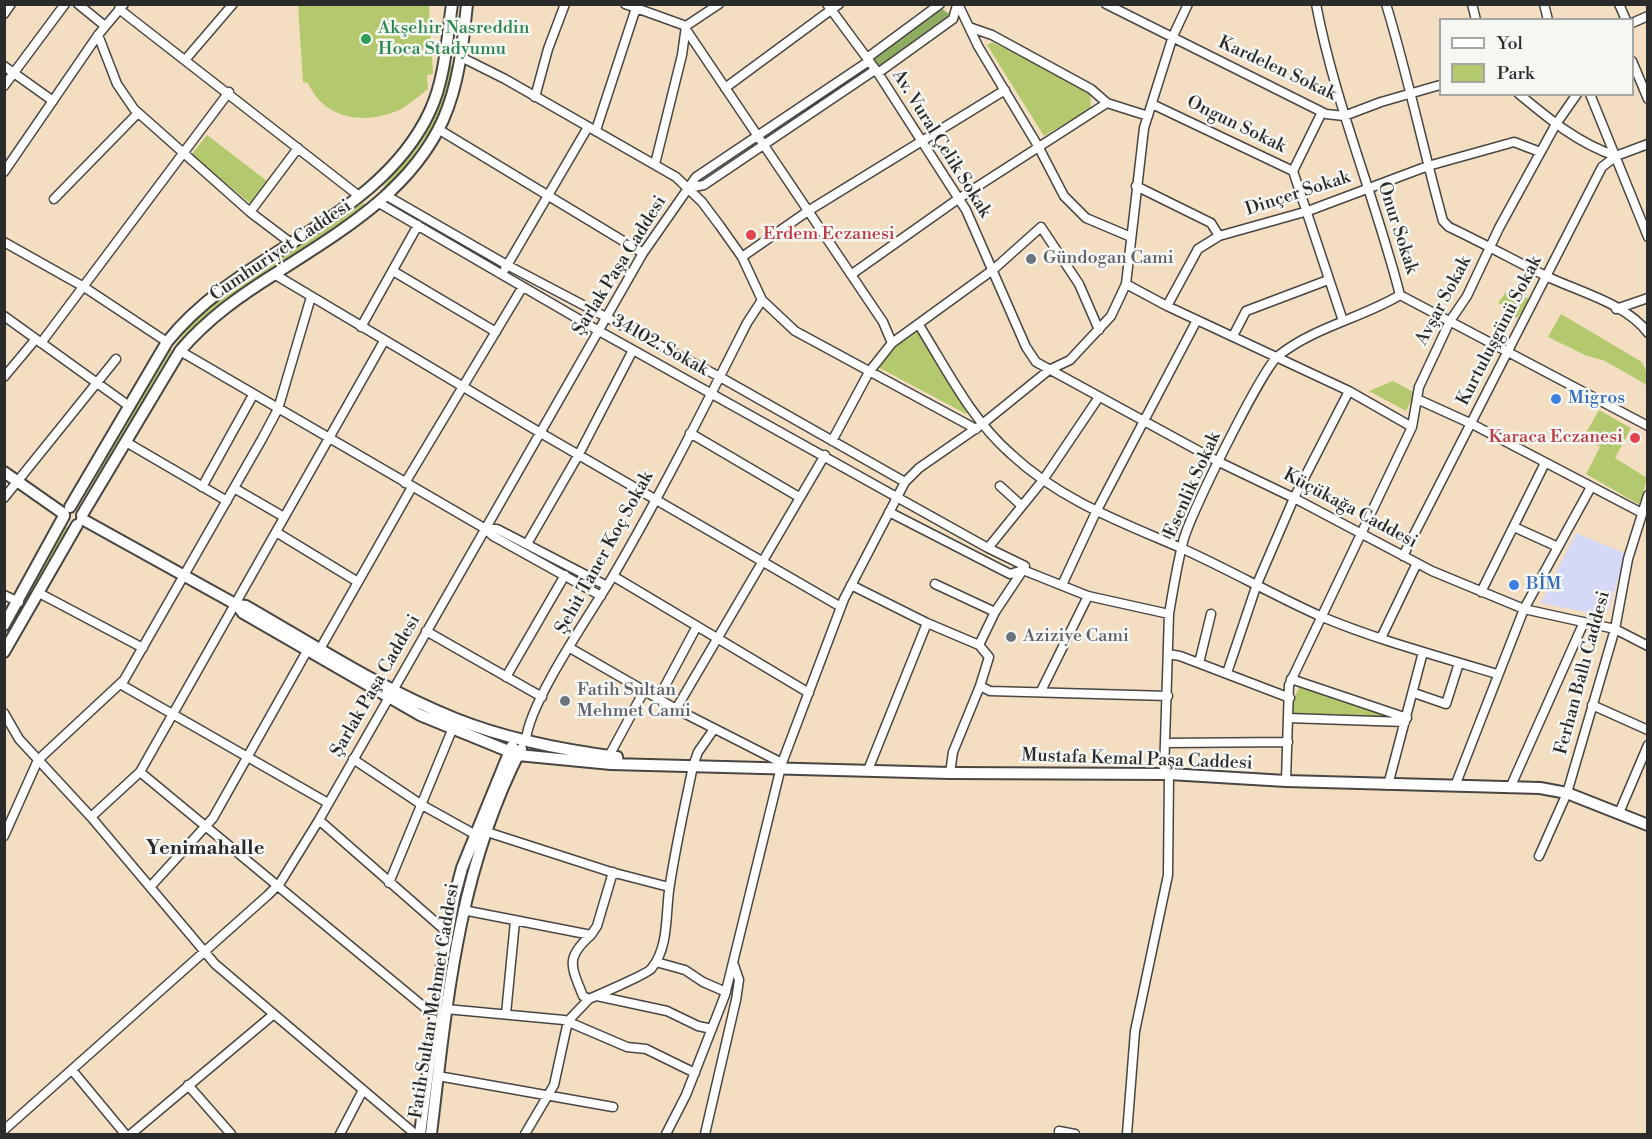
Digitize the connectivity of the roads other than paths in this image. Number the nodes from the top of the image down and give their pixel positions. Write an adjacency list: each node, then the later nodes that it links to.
1 (10, 4): 21 (street)
2 (65, 4): 35 (street)
3 (78, 4): 23 (street)
4 (233, 4): 30 (street)
5 (452, 4): 28 (main road, Cumhuriyet Caddesi)
6 (467, 4): 29 (main road, Cumhuriyet Caddesi)
7 (565, 4): 46 (street)
8 (625, 4): 19 (street)
9 (719, 4): 25 (street)
10 (839, 4): 20 (street)
11 (940, 4): 31 (street, Şarlak Paşa Caddesi)
12 (957, 4): 24 (street); 34 (street, Şarlak Paşa Caddesi)
13 (1106, 4): 27 (street, Kardelen Sokak)
14 (1188, 4): 27 (street)
15 (1316, 4): 54 (street, Onur Sokak)
16 (1386, 4): 42 (street)
17 (1619, 4): 22 (street)
18 (122, 7): 23 (street); 30 (street)
19 (636, 8): 25 (street); 57 (street)
20 (828, 8): 31 (street, Av. Vural Çelik Sokak); 39 (street)
21 (4, 14)
22 (1625, 18)
23 (105, 26): 26 (street)
24 (969, 27): 40 (street); 49 (street)
25 (687, 29): 39 (street); 67 (street)
26 (98, 35): 48 (street); 52 (street)
27 (1173, 36): 50 (street); 51 (street, Kardelen Sokak)
28 (444, 55): 29 (main road); 74 (main road, Cumhuriyet Caddesi)
29 (461, 57): 46 (street); 56 (main road, Cumhuriyet Caddesi)
30 (185, 60): 41 (street)
31 (868, 60): 34 (street, Av. Vural Çelik Sokak); 58 (street, Şarlak Paşa Caddesi)
32 (1634, 64): 36 (street)
33 (4, 66): 35 (street)
34 (877, 72): 59 (street, Av. Vural Çelik Sokak); 61 (street, Şarlak Paşa Caddesi)
35 (14, 73): 38 (street); 48 (street)
36 (1644, 80): 47 (street)
37 (1439, 85): 42 (street, Kardelen Sokak)
38 (4, 86)
39 (725, 88): 58 (street)
40 (1005, 90): 59 (street); 62 (street)
41 (229, 92): 63 (street); 65 (street)
42 (1412, 93): 54 (street, Kardelen Sokak); 68 (street)
43 (1521, 96): 55 (street)
44 (1576, 96): 55 (street, Avşar Sokak)
45 (1591, 96): 66 (street)
46 (535, 97): 57 (street)
47 (1647, 99)
48 (53, 101): 70 (street)
49 (1107, 103): 53 (street); 62 (street)
50 (1152, 104): 53 (street); 69 (street, Ongun Sokak)
51 (1322, 112): 54 (street, Kardelen Sokak); 69 (street)
52 (138, 113): 65 (street); 76 (street)
53 (1148, 116): 71 (street)
54 (1344, 116): 73 (street, Onur Sokak)
55 (1556, 124): 64 (street, Avşar Sokak); 66 (street)
56 (438, 129): 75 (street); 77 (main road, Cumhuriyet Caddesi)
57 (592, 129): 67 (street); 75 (street)
58 (758, 137): 61 (street); 72 (street, Şarlak Paşa Caddesi)
59 (923, 141): 78 (street, Av. Vural Çelik Sokak); 79 (street)
60 (1647, 144): 66 (street, Kurtuluşgünü Sokak)
61 (764, 146): 72 (street, Şarlak Paşa Caddesi); 79 (street)
62 (1038, 146): 78 (street); 84 (street)
63 (298, 148): 74 (street); 81 (street)
64 (1540, 152): 68 (street, Dinçer Sokak); 88 (street, Avşar Sokak)
65 (184, 154): 81 (street); 100 (street)
66 (1616, 156): 85 (street); 97 (street, Kurtuluşgünü Sokak)
67 (655, 164): 72 (street)
68 (1428, 166): 73 (street, Dinçer Sokak); 88 (street)
69 (1293, 171): 80 (street, Ongun Sokak)
70 (4, 172)
71 (1136, 186): 83 (street); 84 (street)
72 (688, 188): 89 (street, Şarlak Paşa Caddesi); 90 (street)
73 (1367, 189): 80 (street, Dinçer Sokak); 102 (street, Onur Sokak)
74 (363, 193): 77 (main road); 87 (main road, Cumhuriyet Caddesi)
75 (548, 195): 89 (street); 91 (street)
76 (54, 199)
77 (383, 199): 82 (street, 34102. Sokak); 91 (street, 34102. Sokak); 94 (main road, Cumhuriyet Caddesi)
78 (958, 199): 92 (street, Av. Vural Çelik Sokak); 95 (street)
79 (808, 211): 90 (street); 95 (street)
80 (1308, 211): 83 (street, Dinçer Sokak); 98 (street, Ongun Sokak)
81 (249, 212): 87 (street)
82 (418, 225): 93 (street); 96 (street, 34102. Sokak)
83 (1219, 236): 106 (street, Dinçer Sokak)
84 (1131, 237): 99 (street)
85 (1647, 237)
86 (4, 242): 100 (street)
87 (291, 243): 122 (main road, Cumhuriyet Caddesi)
88 (1491, 247): 97 (street); 112 (street, Avşar Sokak)
89 (643, 253): 109 (street, Şarlak Paşa Caddesi)
90 (742, 257): 105 (street)
91 (507, 265): 96 (street); 109 (street, 34102. Sokak)
92 (994, 269): 113 (street); 115 (street); 129 (street, Av. Vural Çelik Sokak)
93 (393, 271): 114 (street); 117 (street)
94 (274, 274): 103 (street); 125 (main road, Cumhuriyet Caddesi)
95 (852, 274): 123 (street)
96 (502, 276): 101 (street, 34102. Sokak)
97 (1547, 276): 107 (street); 126 (street, Kurtuluşgünü Sokak)
98 (1328, 280): 111 (street, Ongun Sokak); 119 (street)
99 (1126, 284): 106 (street); 115 (street)
100 (84, 287): 120 (street); 122 (street)
101 (522, 288): 116 (street, 34102. Sokak); 117 (street)
102 (1400, 295): 111 (street, Esenlik Sokak); 112 (street, Onur Sokak)
103 (310, 297): 114 (street); 141 (street)
104 (1647, 298): 107 (street)
105 (762, 300): 130 (street); 131 (street, Şehit Taner Koç Sokak)
106 (1167, 306): 110 (street)
107 (1616, 309): 118 (street)
108 (4, 316): 120 (street)
109 (608, 317): 116 (street, Şarlak Paşa Caddesi); 131 (street, 34102. Sokak)
110 (1197, 320): 119 (street); 142 (street)
111 (1343, 321): 127 (street, Esenlik Sokak)
112 (1450, 321): 126 (street, Onur Sokak); 139 (street, Avşar Sokak)
113 (919, 325): 123 (street); 145 (street)
114 (361, 327): 121 (street)
115 (1099, 330): 129 (street)
116 (599, 331): 124 (street, 34102. Sokak); 147 (street, Şarlak Paşa Caddesi)
117 (496, 332): 134 (street)
118 (1647, 333)
119 (1233, 336): 127 (street)
120 (38, 341): 132 (street); 133 (street)
121 (384, 341): 134 (street); 149 (street)
122 (167, 342): 125 (main road); 140 (main road, Cumhuriyet Caddesi)
123 (892, 343): 130 (street)
124 (633, 350): 136 (street, 34102. Sokak); 152 (street)
125 (180, 351): 137 (street); 151 (main road, Cumhuriyet Caddesi)
126 (1508, 352): 143 (street, Kurtuluşgünü Sokak); 144 (street, Onur Sokak)
127 (1277, 357): 135 (street); 154 (street, Esenlik Sokak)
128 (116, 359): 133 (street)
129 (1049, 370): 138 (street, Küçükağa Caddesi); 145 (street)
130 (869, 372): 145 (street); 150 (street)
131 (720, 376): 136 (street, Şehit Taner Koç Sokak); 150 (street, 34102. Sokak)
132 (4, 377)
133 (97, 384): 140 (street); 159 (street)
134 (463, 387): 147 (street); 160 (street)
135 (1349, 391): 146 (street); 169 (street)
136 (712, 393): 148 (street, Şehit Taner Koç Sokak); 153 (street, 34102. Sokak)
137 (253, 395): 141 (street); 162 (street)
138 (1099, 397): 142 (street, Küçükağa Caddesi); 157 (street)
139 (1417, 399): 143 (street); 146 (street, Avşar Sokak)
140 (129, 406): 175 (main road, Cumhuriyet Caddesi)
141 (278, 409): 149 (street); 164 (street)
142 (1144, 421): 154 (street, Küçükağa Caddesi); 174 (street)
143 (1472, 424): 155 (street); 187 (street, Kurtuluşgünü Sokak)
144 (1647, 426)
145 (979, 427): 157 (street); 158 (street)
146 (1412, 427): 182 (street, Avşar Sokak)
147 (539, 432): 152 (street); 179 (street, Şarlak Paşa Caddesi)
148 (690, 433): 167 (street); 170 (street, Şehit Taner Koç Sokak)
149 (328, 439): 160 (street); 177 (street)
150 (832, 441): 158 (street, 34102. Sokak)
151 (126, 442): 162 (street); 178 (main road, Cumhuriyet Caddesi)
152 (579, 454): 170 (street); 183 (street)
153 (825, 455): 166 (street, 34102. Sokak); 167 (street)
154 (1219, 462): 169 (street, Küçükağa Caddesi); 186 (street, Esenlik Sokak)
155 (1545, 464): 163 (street); 180 (street)
156 (4, 472): 159 (main road)
157 (1043, 480): 172 (street); 174 (street)
158 (905, 482): 166 (street)
159 (17, 483): 168 (street); 175 (main road)
160 (408, 485): 179 (street); 194 (street)
161 (1000, 486): 172 (street)
162 (202, 487): 171 (street)
163 (1591, 487): 176 (street); 184 (street)
164 (234, 488): 171 (street); 177 (street)
165 (1647, 495): 176 (street, Ferhan Ballı Caddesi)
166 (898, 496): 173 (street); 185 (street, 34102. Sokak)
167 (799, 497): 188 (street)
168 (4, 498)
169 (1294, 498): 182 (street, Küçükağa Caddesi); 196 (street)
170 (655, 499): 188 (street); 193 (street, Şehit Taner Koç Sokak)
171 (227, 501): 191 (street)
172 (1022, 506): 185 (street)
173 (889, 512): 190 (street); 197 (street)
174 (1096, 512): 186 (street); 198 (street)
175 (66, 513): 178 (main road); 178 (main road); 205 (main road, Cumhuriyet Caddesi)
176 (1642, 513): 217 (street, Ferhan Ballı Caddesi)
177 (285, 517): 181 (street)
178 (80, 519): 191 (main road, Mustafa Kemal Paşa Caddesi); 201 (main road, Cumhuriyet Caddesi)
179 (484, 528): 183 (street); 192 (street); 218 (street, Şarlak Paşa Caddesi)
180 (1514, 528): 184 (street); 200 (street)
181 (276, 532): 194 (street); 206 (street)
182 (1363, 533): 187 (street, Küçükağa Caddesi); 212 (street, Avşar Sokak)
183 (527, 544): 199 (street)
184 (1558, 547): 208 (street)
185 (988, 548): 190 (street, 34102. Sokak)
186 (1182, 549): 196 (street); 210 (street, Esenlik Sokak)
187 (1403, 556): 189 (street, Küçükağa Caddesi)
188 (763, 562): 207 (street); 219 (street)
189 (1417, 563): 200 (street, Küçükağa Caddesi); 220 (street)
190 (1023, 570): 198 (street); 209 (street)
191 (185, 574): 206 (main road, Mustafa Kemal Paşa Caddesi); 223 (street)
192 (565, 576): 203 (street); 234 (street)
193 (613, 576): 199 (street, Şehit Taner Koç Sokak); 216 (street)
194 (358, 582): 225 (street)
195 (935, 584): 209 (street)
196 (1257, 584): 212 (street); 232 (street)
197 (850, 585): 207 (street); 214 (street)
198 (1062, 585): 204 (street)
199 (607, 586): 203 (street, Şehit Taner Koç Sokak)
200 (1481, 592): 208 (street, Küçükağa Caddesi)
201 (39, 593): 223 (street); 227 (main road, Cumhuriyet Caddesi)
202 (4, 595): 205 (street)
203 (601, 596): 224 (street, Şehit Taner Koç Sokak)
204 (1088, 596): 210 (street); 239 (street)
205 (19, 602): 215 (main road, Cumhuriyet Caddesi)
206 (237, 605): 225 (main road, Mustafa Kemal Paşa Caddesi); 226 (main road, Mustafa Kemal Paşa Caddesi); 250 (street)
207 (841, 607): 241 (street)
208 (1524, 609): 213 (street, Küçükağa Caddesi); 233 (street)
209 (995, 612): 221 (street)
210 (1169, 614): 229 (street, Esenlik Sokak)
211 (1211, 614): 230 (street)
212 (1320, 616): 220 (street); 235 (street, Avşar Sokak)
213 (1584, 622): 217 (street, Küçükağa Caddesi); 274 (street)
214 (927, 623): 221 (street); 267 (street)
215 (4, 625)
216 (697, 626): 219 (street); 246 (street)
217 (1615, 629): 222 (street, Küçükağa Caddesi); 247 (street, Ferhan Ballı Caddesi)
218 (426, 632): 234 (street); 240 (street, Şarlak Paşa Caddesi)
219 (717, 638): 241 (street); 248 (street)
220 (1381, 638): 228 (street)
221 (979, 645): 237 (street)
222 (1647, 646)
223 (143, 648): 236 (street)
224 (570, 648): 238 (street); 244 (street, Şehit Taner Koç Sokak)
225 (320, 649): 240 (main road, Mustafa Kemal Paşa Caddesi)
226 (307, 651): 240 (main road, Mustafa Kemal Paşa Caddesi); 261 (street)
227 (4, 652)
228 (1423, 652): 231 (street); 242 (street)
229 (1168, 654): 230 (street); 243 (street, Esenlik Sokak)
230 (1199, 663): 232 (street)
231 (1460, 663): 233 (street); 242 (street)
232 (1227, 674): 245 (street)
233 (1497, 674): 273 (street)
234 (506, 677): 244 (street)
235 (1291, 679): 245 (street); 252 (street)
236 (120, 684): 250 (street); 262 (street)
237 (980, 686): 239 (street); 269 (street)
238 (644, 691): 246 (street); 264 (street)
239 (1041, 691): 243 (street)
240 (391, 693): 254 (main road, Mustafa Kemal Paşa Caddesi); 256 (main road, Mustafa Kemal Paşa Caddesi); 263 (street, Şarlak Paşa Caddesi)
241 (809, 693): 266 (street)
242 (1414, 693): 252 (street)
243 (1167, 696): 258 (street, Esenlik Sokak)
244 (542, 697): 256 (street, Şehit Taner Koç Sokak)
245 (1290, 698): 251 (street)
246 (658, 699): 248 (street)
247 (1592, 705): 255 (street); 275 (street, Ferhan Ballı Caddesi)
248 (676, 709): 253 (street)
249 (4, 713): 262 (street)
250 (173, 715): 261 (street); 268 (street)
251 (1288, 718): 252 (street); 257 (street)
252 (1406, 720): 272 (street)
253 (714, 729): 265 (street); 266 (street)
254 (452, 730): 260 (main road, Mustafa Kemal Paşa Caddesi); 277 (street)
255 (1647, 730)
256 (523, 735): 260 (main road, Fatih Sultan Mehmet Caddesi); 264 (main road, Mustafa Kemal Paşa Caddesi)
257 (1288, 742): 258 (street); 271 (street)
258 (1166, 743): 270 (street, Esenlik Sokak)
259 (1647, 744): 278 (street)
260 (514, 753): 264 (main road, Mustafa Kemal Paşa Caddesi); 283 (main road, Fatih Sultan Mehmet Caddesi)
261 (249, 758): 276 (street); 282 (street)
262 (38, 759): 279 (street); 284 (street)
263 (353, 759): 276 (street, Şarlak Paşa Caddesi); 277 (street)
264 (614, 760): 265 (main road, Mustafa Kemal Paşa Caddesi)
265 (693, 766): 266 (main road, Mustafa Kemal Paşa Caddesi); 290 (street)
266 (782, 766): 267 (main road, Mustafa Kemal Paşa Caddesi); 297 (street)
267 (868, 770): 269 (main road, Mustafa Kemal Paşa Caddesi)
268 (141, 772): 279 (street); 282 (street)
269 (950, 773): 270 (main road, Mustafa Kemal Paşa Caddesi)
270 (1167, 774): 271 (main road, Mustafa Kemal Paşa Caddesi); 326 (street, Esenlik Sokak)
271 (1286, 781): 272 (main road, Mustafa Kemal Paşa Caddesi)
272 (1388, 785): 273 (main road, Mustafa Kemal Paşa Caddesi)
273 (1455, 786): 274 (main road, Mustafa Kemal Paşa Caddesi)
274 (1510, 788): 275 (main road, Mustafa Kemal Paşa Caddesi)
275 (1567, 793): 278 (main road, Mustafa Kemal Paşa Caddesi); 285 (street, Ferhan Ballı Caddesi)
276 (328, 803): 280 (street, Şarlak Paşa Caddesi)
277 (422, 805): 283 (street); 287 (street)
278 (1619, 813): 281 (main road, Mustafa Kemal Paşa Caddesi)
279 (91, 817): 288 (street)
280 (319, 820): 287 (street); 289 (street, Şarlak Paşa Caddesi)
281 (1647, 825)
282 (205, 828): 288 (street); 289 (street)
283 (481, 834): 286 (street); 291 (main road, Fatih Sultan Mehmet Caddesi); 293 (main road, Fatih Sultan Mehmet Caddesi)
284 (4, 836)
285 (1539, 856)
286 (613, 872): 290 (street); 294 (street)
287 (389, 883): 293 (street)
288 (151, 886): 295 (street)
289 (277, 886): 295 (street, Şarlak Paşa Caddesi); 303 (street)
290 (669, 887): 296 (street)
291 (463, 910): 292 (street); 300 (main road, Fatih Sultan Mehmet Caddesi)
292 (515, 921): 294 (street); 302 (street)
293 (448, 933): 303 (main road, Fatih Sultan Mehmet Caddesi)
294 (591, 935): 299 (street)
295 (205, 951): 301 (street); 306 (street, Şarlak Paşa Caddesi)
296 (656, 962): 298 (street); 299 (street)
297 (734, 965): 298 (street); 324 (street)
298 (726, 992): 305 (street)
299 (593, 997): 304 (street); 305 (street)
300 (446, 1009): 302 (street); 308 (main road, Fatih Sultan Mehmet Caddesi)
301 (274, 1014): 309 (street); 310 (street)
302 (506, 1014): 304 (street)
303 (435, 1016): 320 (main road, Fatih Sultan Mehmet Caddesi)
304 (568, 1021): 307 (street); 311 (street)
305 (712, 1029): 307 (street)
306 (72, 1070): 313 (street, Şarlak Paşa Caddesi); 315 (street)
307 (695, 1073): 323 (street)
308 (438, 1076): 311 (street); 321 (main road, Fatih Sultan Mehmet Caddesi)
309 (188, 1085): 316 (street); 317 (street)
310 (363, 1090): 318 (street); 319 (street)
311 (546, 1097): 312 (street); 322 (street)
312 (613, 1107)
313 (4, 1130)
314 (1059, 1131): 325 (street)
315 (125, 1134)
316 (131, 1134)
317 (231, 1134)
318 (340, 1134)
319 (415, 1134)
320 (420, 1134)
321 (431, 1134)
322 (525, 1134)
323 (666, 1134)
324 (705, 1134)
325 (1075, 1134)
326 (1127, 1134)

